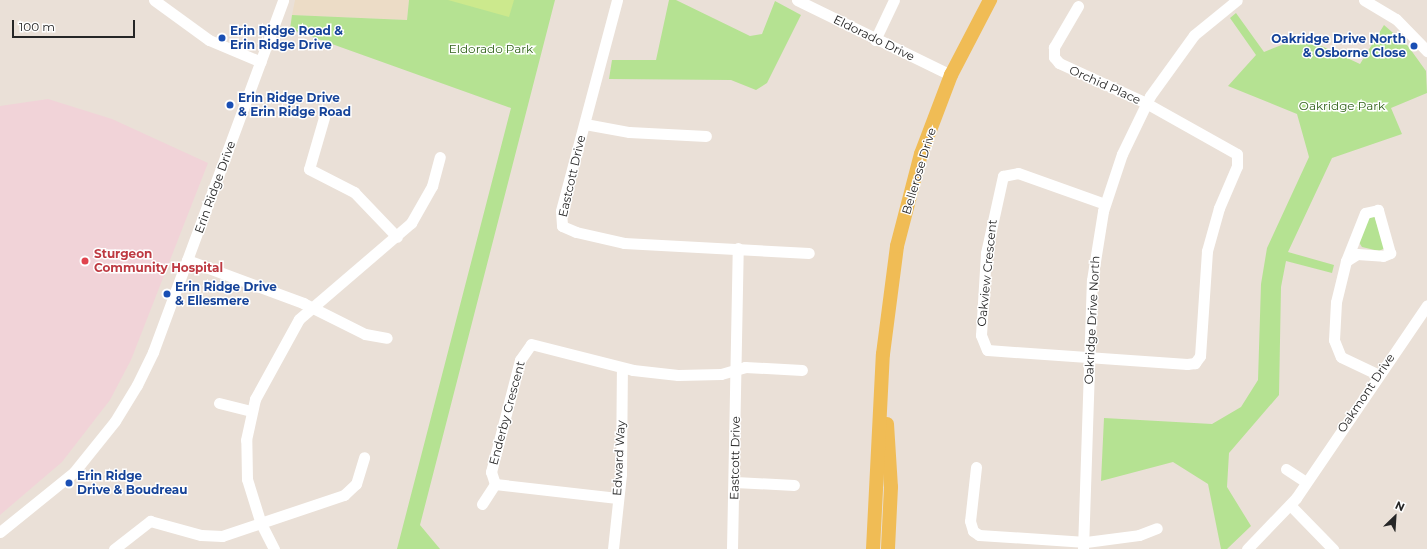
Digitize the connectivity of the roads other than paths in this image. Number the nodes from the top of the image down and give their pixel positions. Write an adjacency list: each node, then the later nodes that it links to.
1 (154, 0): 12 (street)
2 (283, 0): 12 (street, Erin Ridge Drive)
3 (617, 0): 16 (street, Eastcott Drive)
4 (797, 0): 10 (street, Eldorado Drive)
5 (894, 0): 10 (street)
6 (990, 0): 13 (main road, Bellerose Drive)
7 (1237, 0): 14 (street, Oakridge Drive North)
8 (1364, 0): 11 (street)
9 (1078, 6): 14 (street, Orchid Place)
10 (875, 40): 13 (street, Eldorado Drive)
11 (1427, 51)
12 (261, 62): 23 (street, Erin Ridge Drive)
13 (951, 75): 28 (main road, Bellerose Drive)
14 (1146, 103): 19 (street, Oakridge Drive North); 29 (street)
15 (325, 114): 20 (street)
16 (584, 124): 17 (street); 21 (street, Eastcott Drive)
17 (706, 136)
18 (440, 157): 20 (street)
19 (1105, 204): 29 (street, Oakridge Drive North); 29 (street, Oakview Crescent)
20 (397, 237): 26 (street)
21 (738, 248): 22 (street, Eastcott Drive); 31 (street, Eastcott Drive)
22 (809, 254)
23 (187, 260): 26 (street); 48 (street, Erin Ridge Drive)
24 (1346, 261): 24 (street); 33 (street)
25 (1427, 305): 33 (street, Oakmont Drive)
26 (311, 308): 27 (street); 35 (street)
27 (387, 338)
28 (883, 354): 54 (main road, Bellerose Drive); 55 (main road, Bellerose Drive)
29 (1090, 359): 49 (street, Oakridge Drive North)
30 (622, 368): 31 (street, Enderby Crescent); 41 (street, Enderby Crescent); 43 (street, Edward Way)
31 (737, 370): 32 (street, Enderby Crescent); 39 (street, Eastcott Drive)
32 (802, 370)
33 (1379, 375): 40 (street, Oakmont Drive)
34 (220, 403): 35 (street)
35 (251, 411): 46 (street)
36 (364, 457): 46 (street)
37 (976, 467): 49 (street)
38 (1286, 468): 40 (street)
39 (735, 482): 42 (street); 53 (street, Eastcott Drive)
40 (1306, 482): 45 (street, Oakmont Drive)
41 (495, 484): 43 (street); 44 (street)
42 (794, 485)
43 (618, 498): 52 (street, Edward Way)
44 (482, 504)
45 (1290, 505): 56 (street, Oakmont Drive); 57 (street)
46 (261, 524): 50 (street); 51 (street)
47 (1157, 528): 49 (street)
48 (0, 532)
49 (1086, 547)
50 (114, 549)
51 (274, 549)
52 (613, 549)
53 (732, 549)
54 (873, 549)
55 (888, 549)
56 (1247, 549)
57 (1333, 549)

